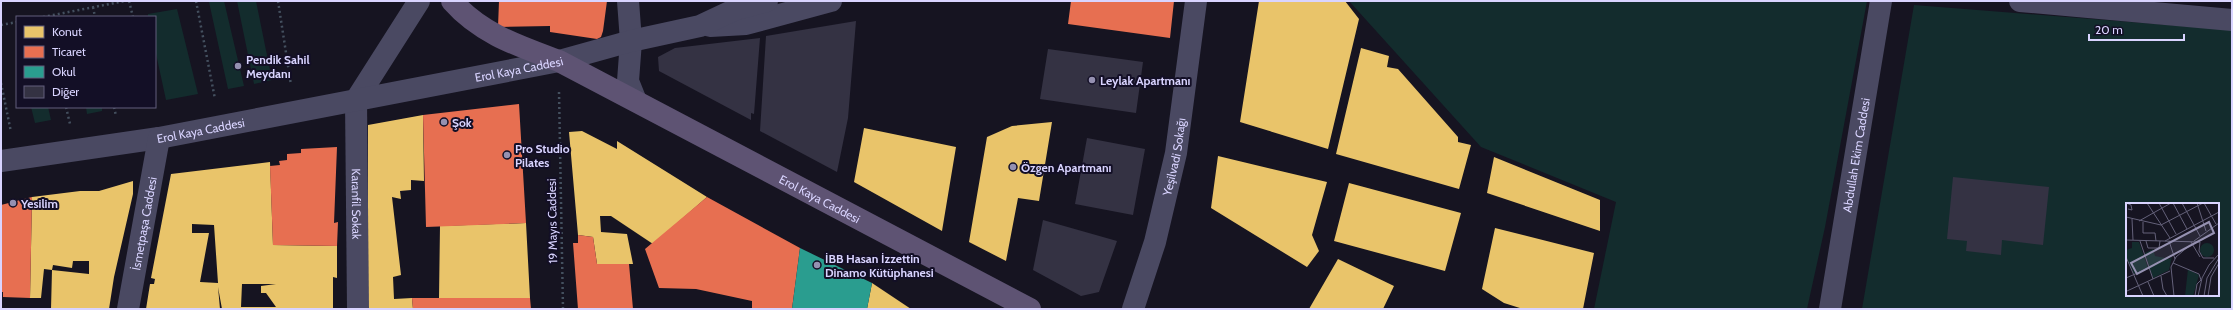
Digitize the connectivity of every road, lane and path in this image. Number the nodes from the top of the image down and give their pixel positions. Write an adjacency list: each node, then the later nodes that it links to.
1 (125, 1): 14 (path)
2 (129, 1): 17 (path)
3 (196, 1): 28 (path)
4 (278, 1): 27 (path)
5 (419, 1): 25 (street)
6 (452, 1): 23 (main road)
7 (628, 1): 22 (street)
8 (767, 1): 13 (street)
9 (831, 1): 21 (street)
10 (1196, 1): 35 (street, Yeşilvadi Sokağı)
11 (1881, 1): 36 (street, Abdullah Ekim Caddesi)
12 (2020, 1): 18 (street)
13 (730, 5): 21 (street)
14 (93, 7): 15 (path); 16 (path)
15 (49, 16)
16 (95, 16)
17 (133, 16)
18 (2232, 20)
19 (16, 22): 20 (path)
20 (1, 26)
21 (700, 26): 22 (street)
22 (631, 42): 23 (street); 26 (street)
23 (559, 61): 25 (street, Erol Kaya Caddesi); 26 (main road, Erol Kaya Caddesi); 33 (path, 19 Mayıs Caddesi)
24 (1, 83): 30 (path)
25 (356, 100): 27 (street, Erol Kaya Caddesi); 32 (street, Karanfil Sokak)
26 (636, 101): 34 (main road, Erol Kaya Caddesi)
27 (295, 112): 28 (street, Erol Kaya Caddesi)
28 (221, 126): 29 (street, Erol Kaya Caddesi)
29 (159, 138): 30 (street, Erol Kaya Caddesi); 31 (street, İsmetpaşa Caddesi)
30 (8, 160)
31 (128, 309)
32 (358, 309)
33 (562, 309)
34 (1030, 309)
35 (1133, 309)
36 (1830, 309)

